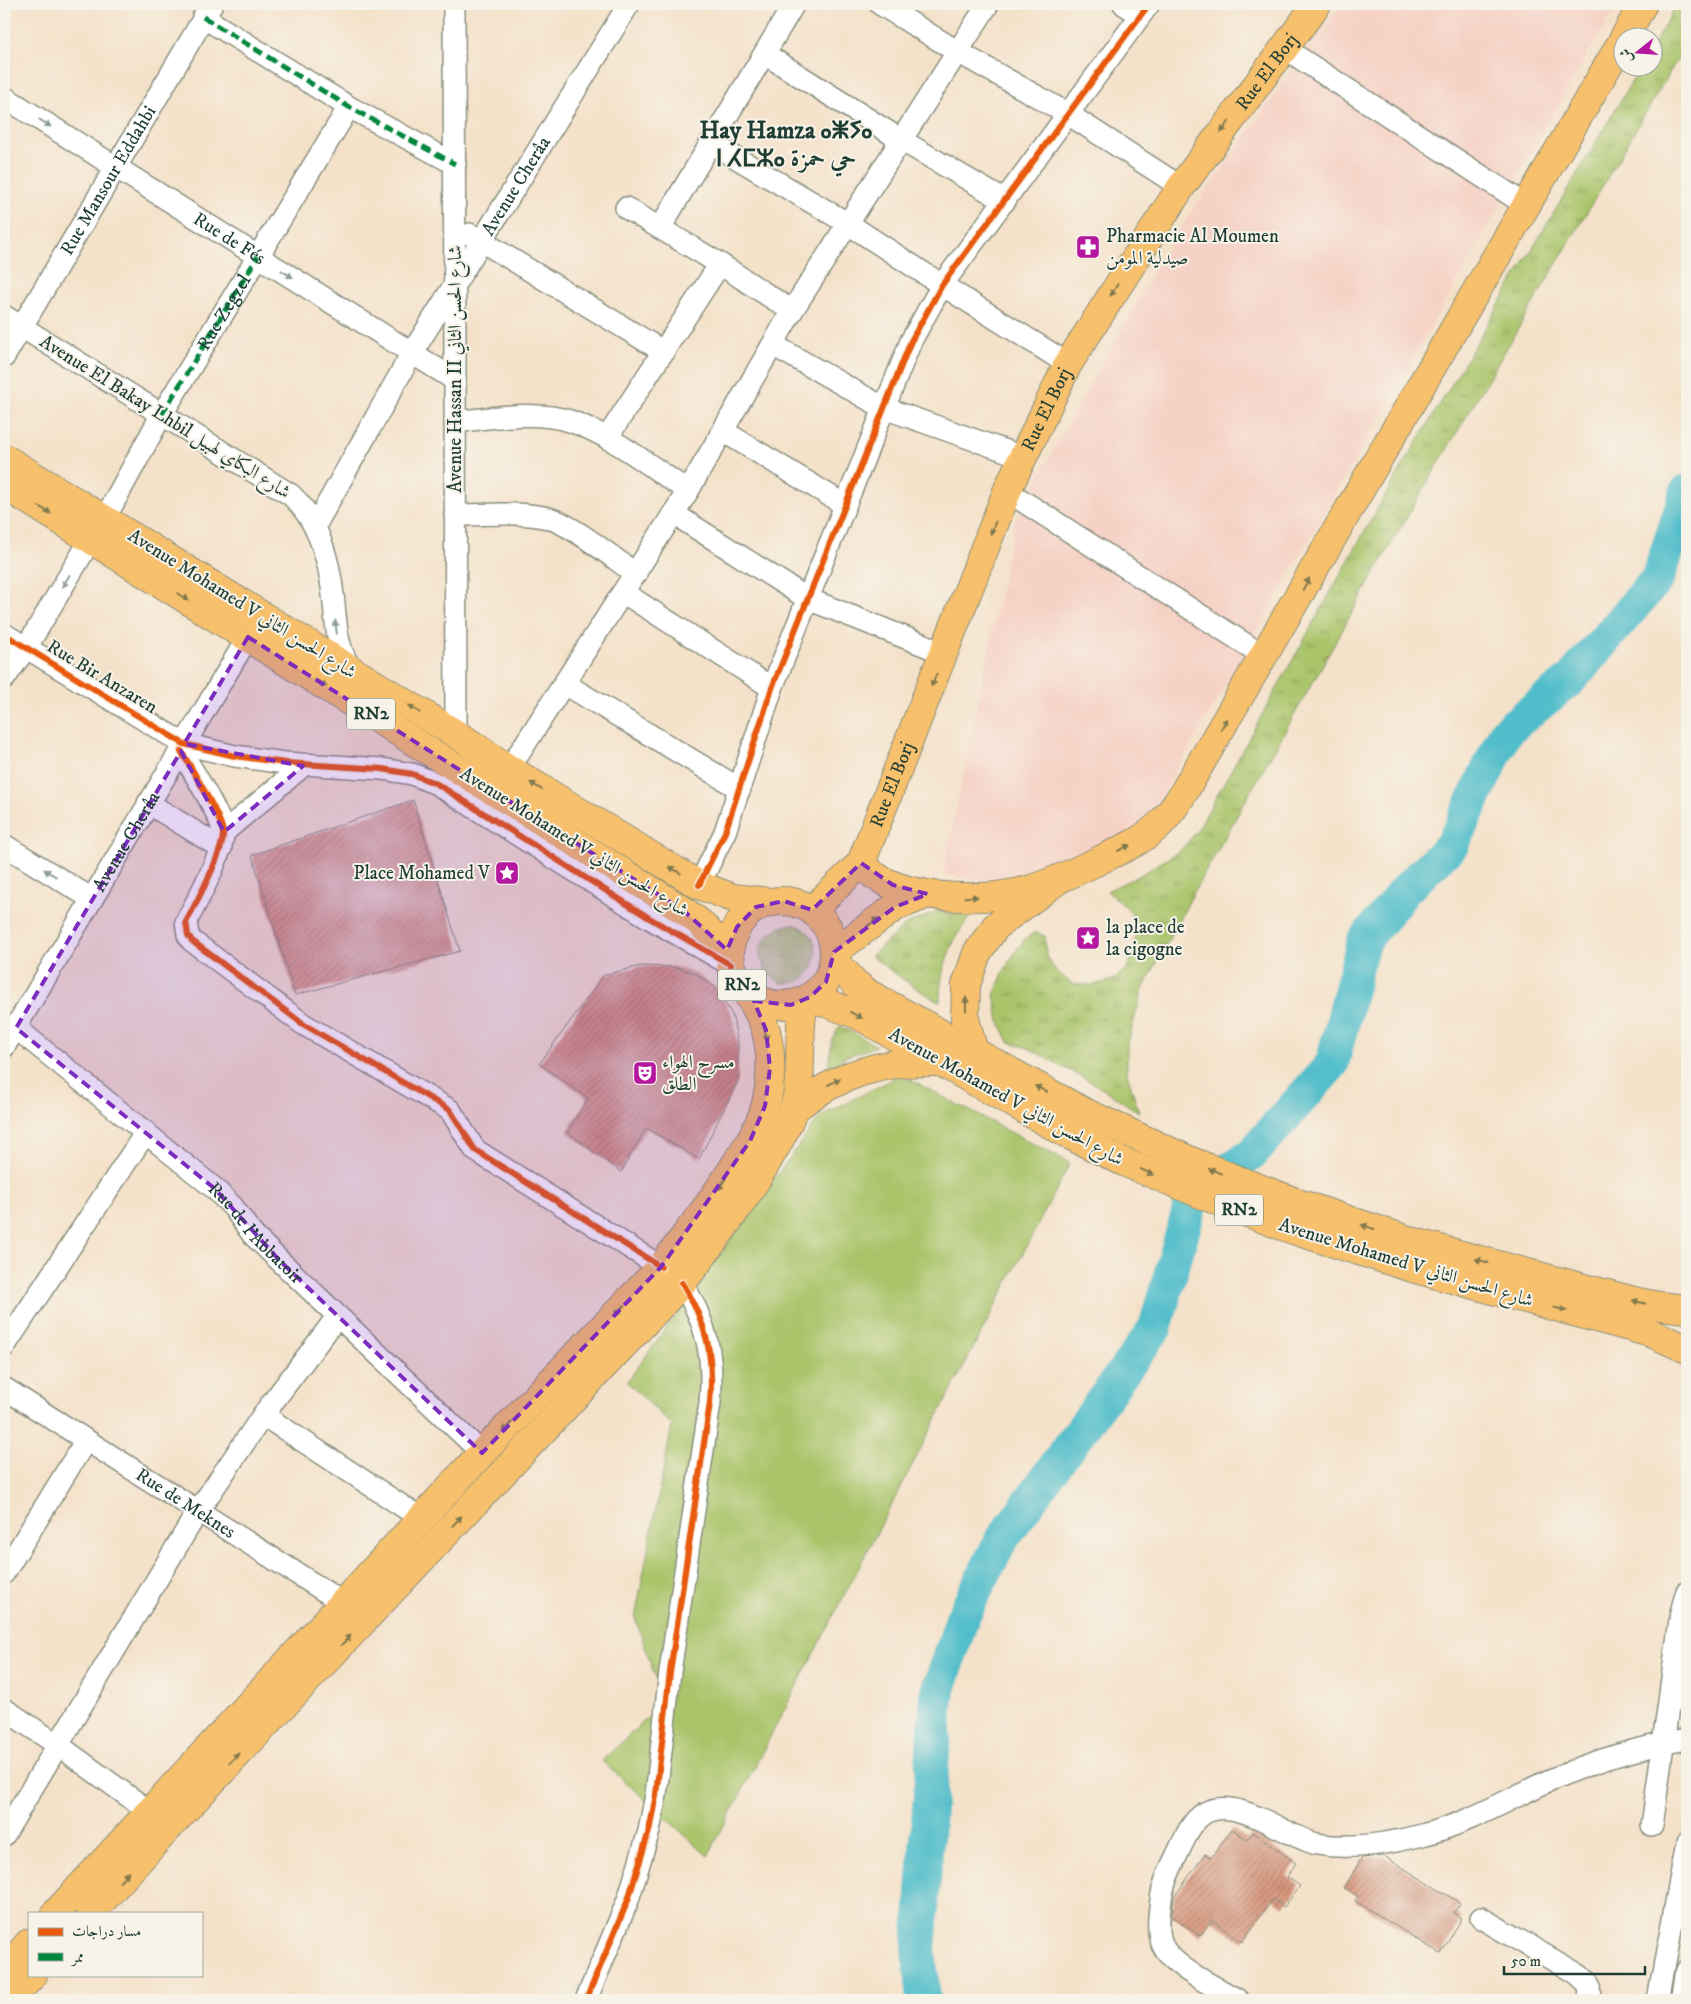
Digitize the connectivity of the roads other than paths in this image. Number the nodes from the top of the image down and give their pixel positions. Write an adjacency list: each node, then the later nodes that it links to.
1 (454, 4): 20 (street, Avenue Hassan II شارع الحسن الثاني)
2 (629, 4): 29 (street, Avenue Cherâa)
3 (794, 4): 13 (street)
4 (880, 4): 12 (street)
5 (988, 4): 12 (street)
6 (1317, 4): 11 (main road, Rue El Borj)
7 (1644, 4): 10 (main road)
8 (1138, 7): 17 (street)
9 (207, 10): 16 (street); 21 (street, Rue Mansour Eddahbi)
10 (1630, 28)
11 (1284, 48): 22 (main road, Rue El Borj, one-way to 22); 24 (street)
12 (958, 52): 17 (street); 18 (street)
13 (765, 54): 18 (street); 19 (street)
14 (1614, 55): 24 (main road)
15 (4, 97): 21 (street, Rue de Fés, one-way to 21)
16 (349, 107): 20 (street); 30 (street, Rue Zegzel)
17 (1068, 114): 22 (street); 23 (street)
18 (901, 140): 23 (street); 26 (street)
19 (711, 143): 26 (street); 28 (street)
20 (455, 164): 27 (street, Avenue Hassan II شارع الحسن الثاني)
21 (115, 167): 30 (street, Rue de Fés); 35 (street, Rue Mansour Eddahbi)
22 (1181, 187): 40 (main road, Rue El Borj, one-way to 40)
23 (1006, 201): 33 (street)
24 (1526, 205): 64 (main road, one-way to 24)
25 (626, 208): 28 (street)
26 (847, 223): 33 (street); 34 (street)
27 (455, 225): 29 (street); 32 (street, Avenue Hassan II شارع الحسن الثاني)
28 (660, 228): 31 (street)
29 (482, 242): 32 (street, Avenue Cherâa); 37 (street)
30 (258, 256): 38 (street, Rue de Fés, one-way to 38); 43 (street, Rue Zegzel)
31 (720, 264): 34 (street); 37 (street)
32 (455, 284): 38 (street, Avenue Cherâa); 41 (street, Avenue Hassan II شارع الحسن الثاني)
33 (942, 285): 40 (street); 42 (street)
34 (792, 311): 36 (street)
35 (12, 321): 39 (street, Rue Mansour Eddahbi); 43 (street, Avenue El Bakay Lhbil شارع البكاي لهبيل)
36 (773, 345): 42 (street); 45 (street)
37 (664, 352): 46 (street)
38 (412, 353): 41 (street, Rue de Fés); 55 (street, Avenue Cherâa)
39 (4, 357)
40 (1068, 364): 48 (main road, Rue El Borj)
41 (455, 380): 44 (street, Avenue Hassan II شارع الحسن الثاني)
42 (884, 408): 48 (street); 52 (street)
43 (162, 414): 55 (street, Avenue El Bakay Lhbil شارع البكاي لهبيل); 56 (street, Rue Zegzel)
44 (455, 422): 46 (street); 54 (street, Avenue Hassan II شارع الحسن الثاني)
45 (723, 431): 50 (street); 52 (street)
46 (607, 438): 50 (street)
47 (4, 458): 56 (main road, Avenue Mohamed V شارع الحسن الثاني / RN2)
48 (1023, 458): 51 (main road, Rue El Borj)
49 (4, 484): 56 (main road, Avenue Mohamed V شارع الحسن الثاني / RN2, one-way to 56)
50 (688, 491): 53 (street)
51 (1007, 491): 63 (main road, Rue El Borj, one-way to 63); 64 (street)
52 (845, 505): 59 (street)
53 (674, 514): 57 (street); 59 (street)
54 (455, 515): 57 (street); 69 (street, Avenue Hassan II شارع الحسن الثاني)
55 (314, 526): 65 (street, Avenue El Bakay Lhbil شارع البكاي لهبيل, one-way to 55)
56 (97, 529): 61 (main road, Avenue Mohamed V شارع الحسن الثاني / RN2, one-way to 61); 62 (street, Rue Zegzel, one-way to 62); 65 (main road, Avenue Mohamed V شارع الحسن الثاني / RN2)
57 (636, 574): 58 (street)
58 (624, 593): 67 (street); 68 (street)
59 (808, 599): 63 (street); 68 (street)
60 (4, 634): 62 (street, Rue Bir Anzaren)
61 (248, 637): 70 (street, Avenue Cherâa); 85 (main road, Avenue Mohamed V شارع الحسن الثاني / RN2, one-way to 85)
62 (26, 648): 66 (street, Rue Zegzel); 70 (street, Rue Bir Anzaren)
63 (944, 653): 77 (main road, Rue El Borj, one-way to 77)
64 (1264, 656): 78 (main road, one-way to 64)
65 (352, 672): 69 (main road, Avenue Mohamed V شارع الحسن الثاني / RN2, one-way to 65)
66 (4, 679)
67 (564, 684): 72 (street); 73 (street)
68 (772, 688): 73 (street)
69 (456, 734): 72 (main road, Avenue Mohamed V شارع الحسن الثاني / RN2)
70 (183, 748): 71 (street); 74 (street, Avenue Cherâa); 75 (street)
71 (304, 765): 75 (street); 85 (street)
72 (509, 769): 79 (main road, Avenue Mohamed V شارع الحسن الثاني / RN2, one-way to 72)
73 (740, 789): 79 (street)
74 (148, 803): 75 (street); 81 (street, Avenue Cherâa)
75 (222, 840): 95 (street)
76 (4, 845): 81 (street, one-way to 76)
77 (861, 863): 80 (main road); 83 (main road)
78 (1058, 880): 80 (main road, one-way to 78); 90 (main road, one-way to 78)
79 (699, 885): 82 (main road, Avenue Mohamed V شارع الحسن الثاني / RN2)
80 (928, 894): 84 (main road, one-way to 80)
81 (92, 899): 88 (street, Avenue Cherâa)
82 (769, 902): 83 (main road, RN2); 85 (main road, RN2)
83 (812, 910): 84 (main road, RN2)
84 (834, 956): 87 (main road); 90 (main road, Avenue Mohamed V شارع الحسن الثاني / RN2)
85 (730, 959): 86 (main road, RN2)
86 (745, 990): 87 (main road, RN2); 95 (main road, one-way to 95)
87 (807, 999): 91 (main road, Avenue Mohamed V شارع الحسن الثاني / RN2, one-way to 91); 92 (main road)
88 (16, 1028): 89 (street, Avenue Cherâa); 93 (street, Rue de l'Abbatoir)
89 (4, 1048)
90 (974, 1052): 94 (main road, Avenue Mohamed V شارع الحسن الثاني / RN2, one-way to 90)
91 (937, 1062): 92 (main road, one-way to 91); 94 (main road, Avenue Mohamed V شارع الحسن الثاني / RN2, one-way to 94)
92 (794, 1109): 95 (main road)
93 (146, 1132): 97 (street, Rue de l'Abbatoir); 98 (street)
94 (1413, 1255): 96 (main road, Avenue Mohamed V شارع الحسن الثاني / RN2, one-way to 94); 99 (main road, Avenue Mohamed V شارع الحسن الثاني / RN2, one-way to 99)
95 (672, 1275): 103 (main road, one-way to 103); 108 (main road, one-way to 95); 125 (street)
96 (1687, 1309)
97 (336, 1317): 101 (street); 103 (street, Rue de l'Abbatoir)
98 (4, 1347)
99 (1687, 1349)
100 (4, 1388): 102 (street, Rue de Meknes)
101 (263, 1415): 104 (street); 105 (street)
102 (86, 1440): 104 (street, Rue de Meknes); 106 (street)
103 (482, 1453): 105 (main road)
104 (198, 1511): 108 (street, Rue de Meknes); 111 (street)
105 (422, 1519): 108 (main road)
106 (4, 1573)
107 (1687, 1591): 112 (street)
108 (355, 1611): 113 (main road)
109 (4, 1709): 111 (street)
110 (1687, 1739): 112 (street)
111 (58, 1744): 113 (street); 115 (street)
112 (1662, 1744): 114 (street); 126 (street)
113 (160, 1820): 117 (main road); 118 (main road, one-way to 113)
114 (1652, 1826)
115 (4, 1835)
116 (1687, 1843): 128 (street)
117 (65, 1910)
118 (92, 1912)
119 (1482, 1918): 127 (street)
120 (28, 1944): 122 (main road)
121 (1687, 1970): 129 (street)
122 (4, 1971)
123 (31, 1976): 124 (main road)
124 (9, 2000)
125 (586, 2000)
126 (1238, 2000)
127 (1590, 2000)
128 (1658, 2000)
129 (1682, 2000)

